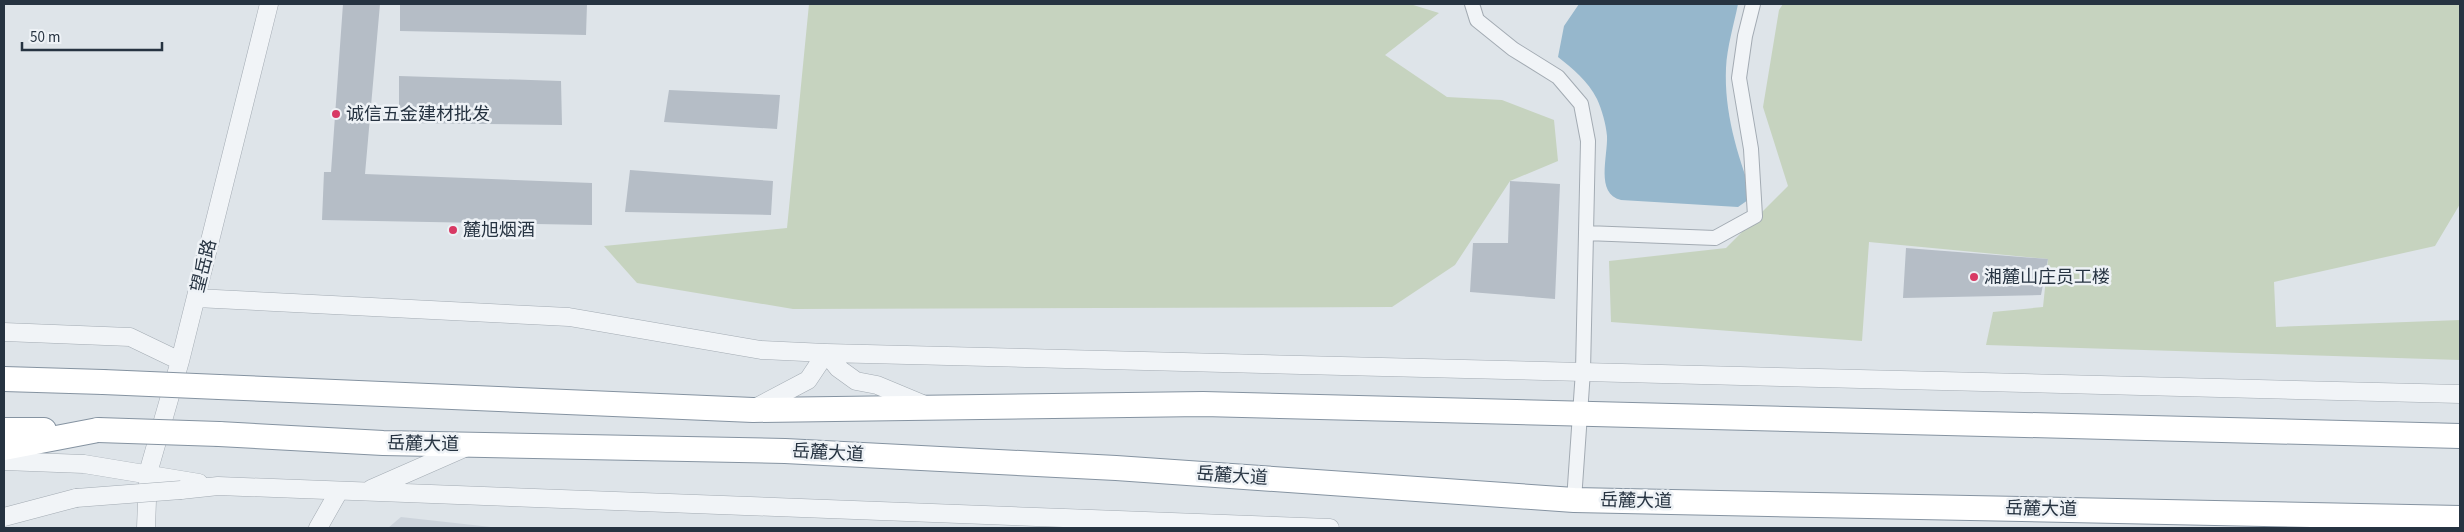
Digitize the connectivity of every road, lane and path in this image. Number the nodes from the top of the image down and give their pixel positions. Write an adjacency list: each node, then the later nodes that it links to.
1 (269, 4): 5 (street, 望岳路)
2 (1472, 4): 4 (street)
3 (1753, 4): 4 (street)
4 (1586, 233): 9 (street)
5 (196, 298): 7 (street); 8 (street, 望岳路)
6 (4, 332): 8 (street)
7 (826, 353): 9 (street); 12 (street); 13 (street)
8 (180, 361): 21 (street, 望岳路)
9 (1583, 371): 11 (street); 14 (street)
10 (4, 379): 13 (highway, bridge)
11 (2460, 394)
12 (934, 409): 13 (highway); 14 (highway)
13 (753, 410)
14 (1581, 413): 17 (highway); 25 (street)
15 (4, 430): 16 (highway, 岳麓大道)
16 (98, 430): 18 (highway, 岳麓大道, bridge); 19 (highway)
17 (2460, 436)
18 (472, 445): 23 (street); 25 (highway, 岳麓大道)
19 (4, 448)
20 (4, 461): 21 (street)
21 (148, 473): 22 (street); 28 (street, 望岳路)
22 (218, 486): 24 (street); 26 (street, bridge)
23 (366, 491): 24 (street); 30 (street)
24 (339, 492): 29 (street)
25 (1574, 500): 27 (highway, 岳麓大道)
26 (4, 517)
27 (2460, 518)
28 (146, 528)
29 (318, 528)
30 (1330, 528)

